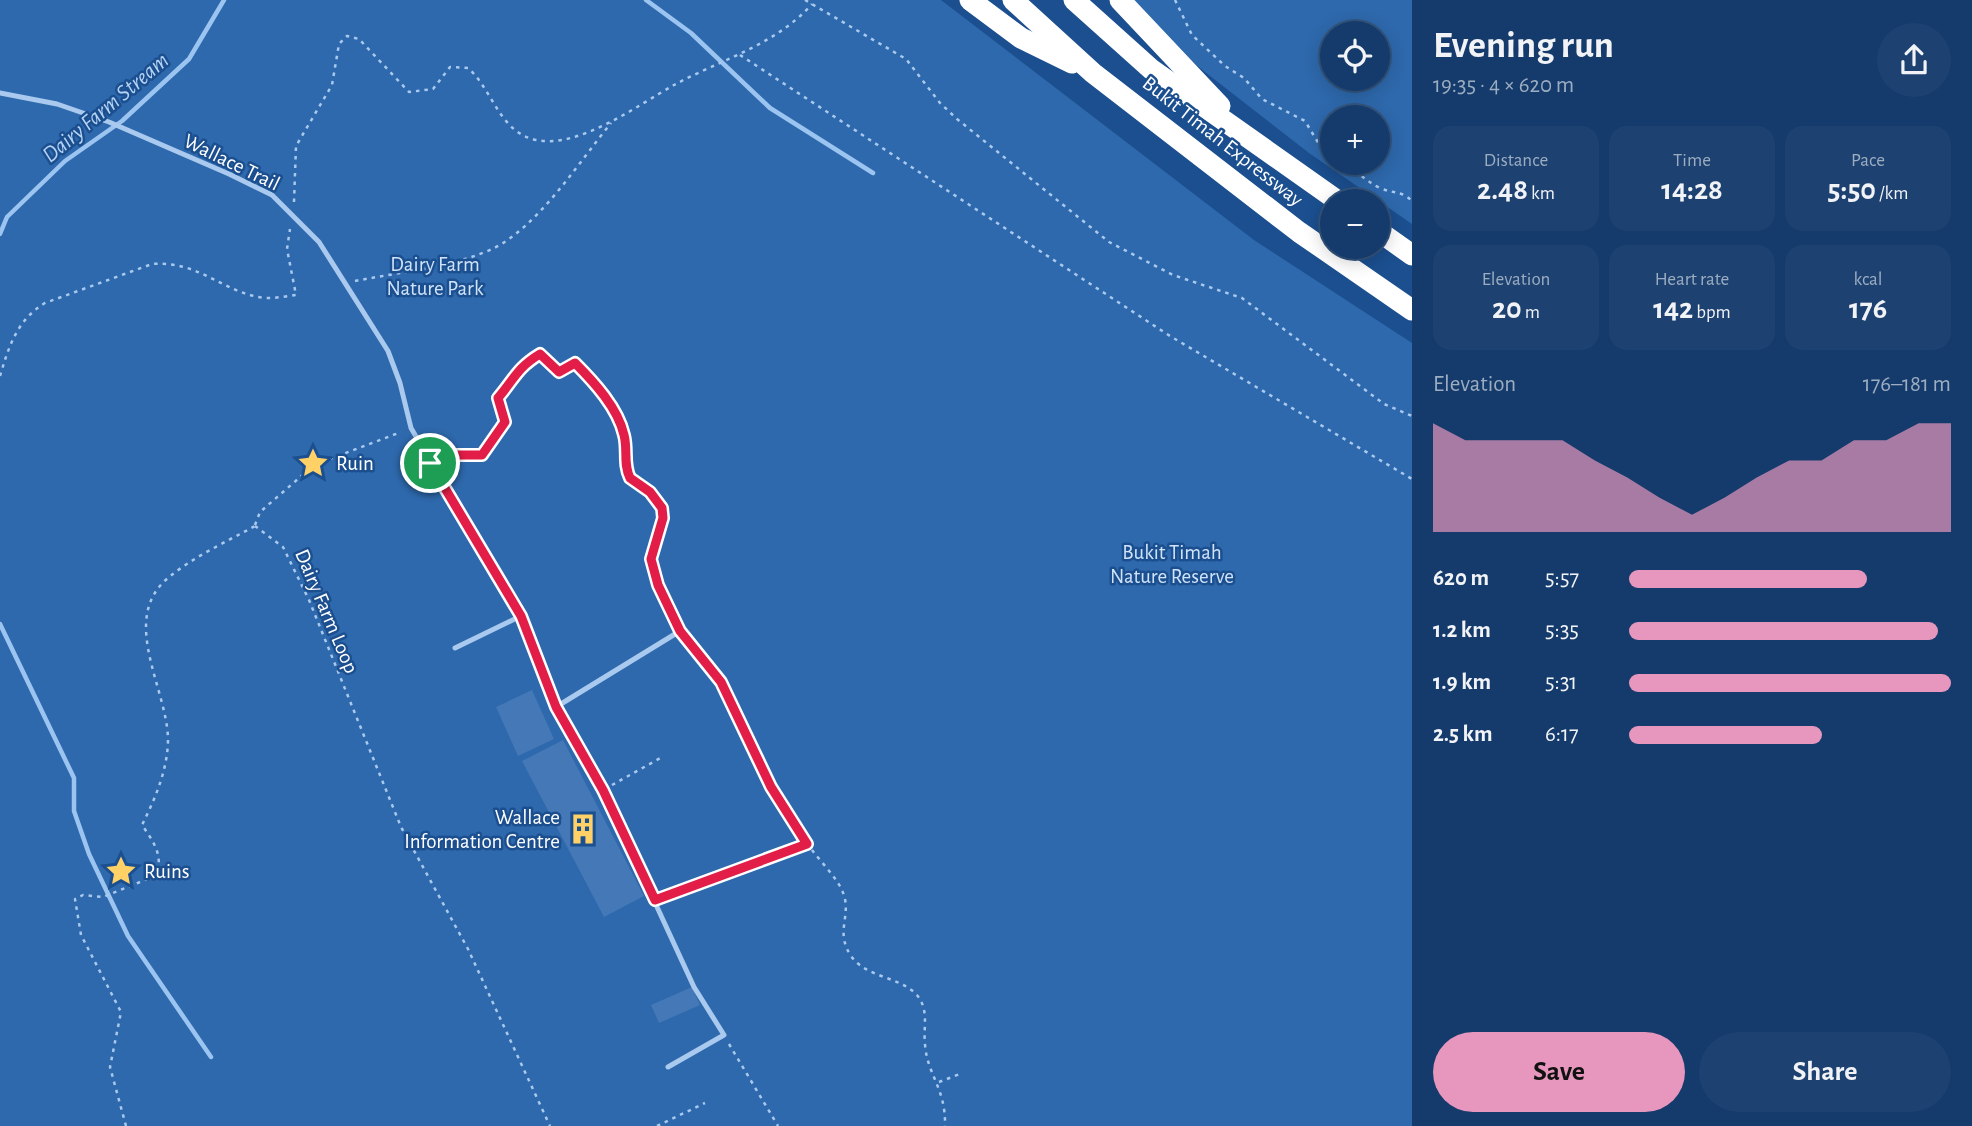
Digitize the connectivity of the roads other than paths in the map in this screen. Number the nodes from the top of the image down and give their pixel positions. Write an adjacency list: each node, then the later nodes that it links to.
1 (970, 0): 5 (highway)
2 (1013, 0): 5 (highway, Bukit Timah Expressway)
3 (1074, 0): 7 (highway, Bukit Timah Expressway)
4 (1120, 0): 7 (highway)
5 (1093, 72): 11 (highway, Bukit Timah Expressway)
6 (0, 93): 12 (lane, Wallace Trail)
7 (1247, 136): 8 (highway, Bukit Timah Expressway)
8 (1321, 189)
9 (1390, 239): 10 (highway)
10 (1412, 255)
11 (1412, 310)
12 (521, 616): 14 (lane); 15 (lane, Wallace Trail)
13 (680, 631): 15 (lane)
14 (455, 648)
15 (556, 707): 17 (lane, Wallace Trail)
16 (807, 844): 17 (lane)
17 (655, 900): 18 (lane, Wallace Trail)
18 (668, 1067)

